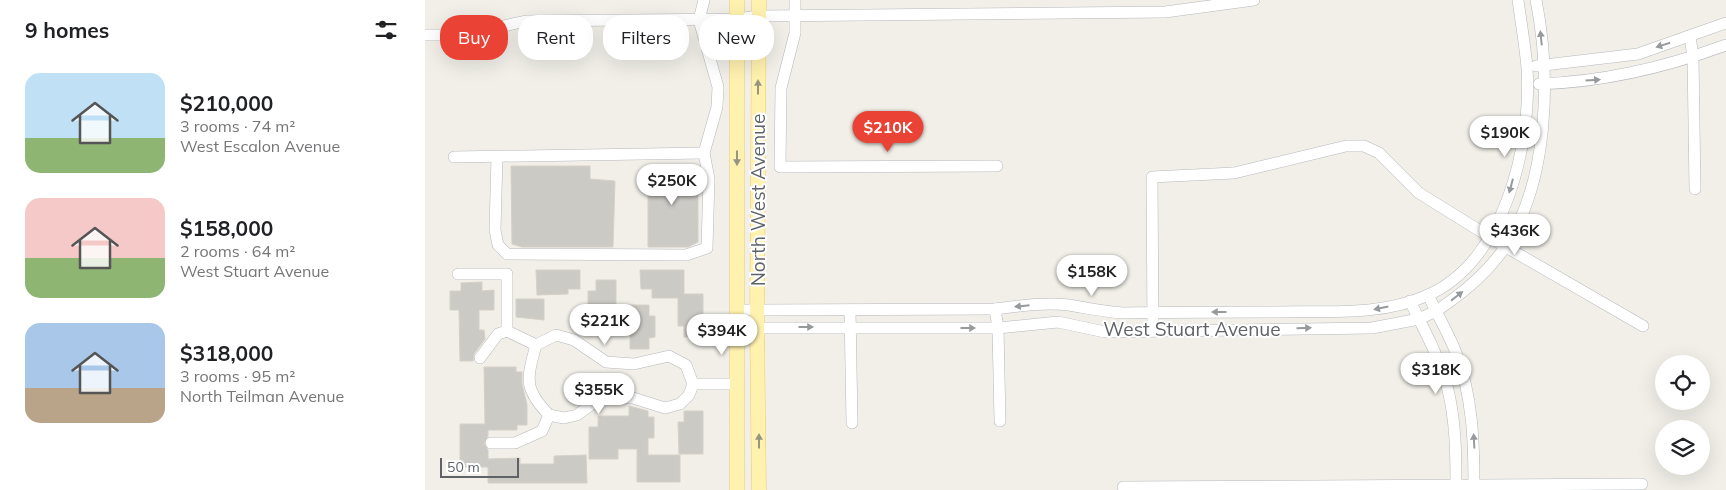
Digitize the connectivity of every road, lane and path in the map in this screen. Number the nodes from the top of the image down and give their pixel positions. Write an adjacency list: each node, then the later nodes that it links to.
1 (704, 0): 8 (street)
2 (737, 0): 9 (main road, North West Avenue)
3 (759, 0): 10 (main road, North West Avenue)
4 (795, 0): 12 (street)
5 (1254, 0): 12 (street)
6 (1518, 0): 23 (street, West Stuart Avenue)
7 (1536, 0): 22 (street, West Stuart Avenue, one-way to 7)
8 (700, 15)
9 (737, 15)
10 (759, 15)
11 (774, 16): 12 (street)
12 (795, 16): 29 (street)
13 (699, 20): 15 (street)
14 (1726, 24): 16 (street)
15 (425, 35)
16 (1690, 36): 18 (street); 22 (street, one-way to 22)
17 (1726, 45): 18 (street)
18 (1693, 58): 25 (street, one-way to 18); 30 (street)
19 (710, 60): 26 (street)
20 (737, 60): 37 (main road, North West Avenue, one-way to 37)
21 (759, 60): 38 (main road, North West Avenue, one-way to 21)
22 (1544, 66): 23 (street); 25 (street, West Stuart Avenue)
23 (1527, 67): 24 (street, West Stuart Avenue)
24 (1527, 84): 25 (street); 31 (street, West Stuart Avenue, one-way to 31)
25 (1544, 84): 32 (street, West Stuart Avenue)
26 (704, 153): 28 (street); 28 (street)
27 (454, 157): 28 (street)
28 (497, 157)
29 (997, 166)
30 (1695, 190)
31 (1491, 238): 32 (street); 34 (street, West Stuart Avenue); 41 (street)
32 (1505, 247): 40 (street, West Stuart Avenue, one-way to 32); 43 (street)
33 (458, 274): 49 (street)
34 (1429, 295): 35 (street, West Stuart Avenue); 40 (street)
35 (1410, 301): 41 (street, West Stuart Avenue, one-way to 41); 42 (street)
36 (995, 309): 39 (street, West Stuart Avenue); 41 (street, West Stuart Avenue, one-way to 36); 47 (street)
37 (737, 310): 38 (street, West Stuart Avenue); 46 (main road, North West Avenue)
38 (757, 310): 39 (street, West Stuart Avenue); 44 (main road, North West Avenue)
39 (850, 310): 45 (street)
40 (1436, 311): 42 (street, West Stuart Avenue); 62 (street, one-way to 40)
41 (1153, 312): 48 (street)
42 (1419, 319): 48 (street, West Stuart Avenue, one-way to 42); 61 (street)
43 (1643, 326)
44 (757, 327): 45 (street, West Stuart Avenue, one-way to 45); 46 (street, West Stuart Avenue); 64 (main road, North West Avenue, one-way to 44)
45 (852, 327): 47 (street, West Stuart Avenue, one-way to 47); 56 (street)
46 (737, 328): 53 (main road, North West Avenue)
47 (998, 328): 48 (street, West Stuart Avenue); 55 (street)
48 (1153, 330)
49 (507, 332): 50 (street); 51 (street)
50 (536, 345): 52 (street); 54 (street)
51 (480, 358)
52 (693, 384): 53 (street); 54 (street)
53 (737, 384): 63 (main road, North West Avenue)
54 (549, 415): 57 (street)
55 (1000, 421)
56 (852, 424)
57 (491, 443)
58 (1642, 484): 62 (street)
59 (1123, 487): 60 (street)
60 (1319, 488): 61 (street)
61 (1456, 488): 62 (street)
62 (1474, 488)
63 (737, 490)
64 (759, 490)

